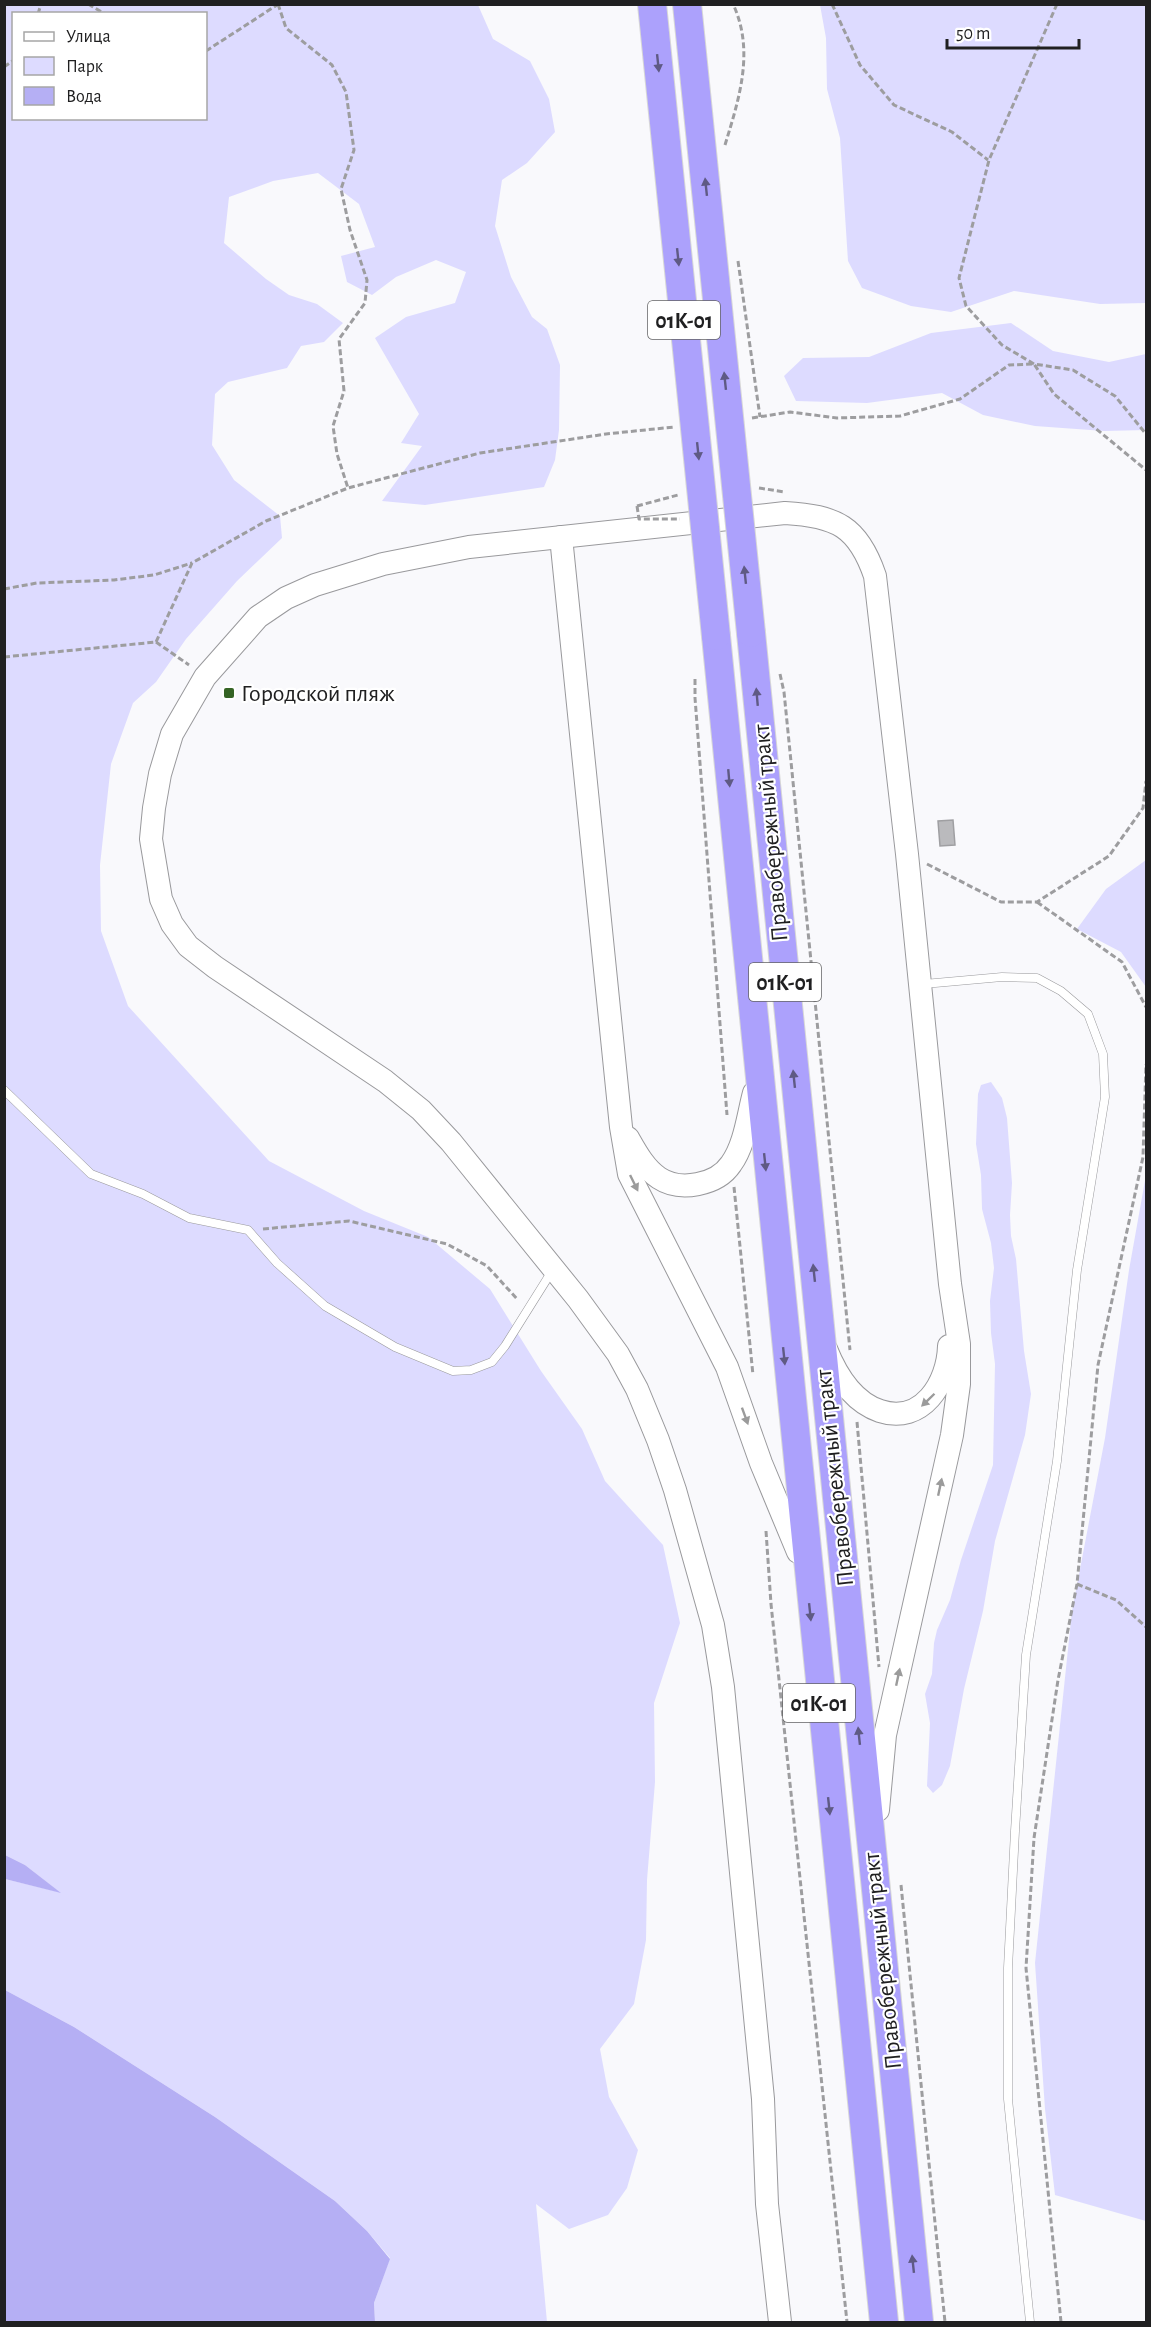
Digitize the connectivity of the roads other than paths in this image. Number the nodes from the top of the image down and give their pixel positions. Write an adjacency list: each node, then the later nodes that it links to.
1 (652, 4): 5 (highway, Правобережный тракт / 01К-01, one-way to 5, bridge)
2 (687, 4): 10 (highway, Правобережный тракт / 01К-01, one-way to 2, bridge)
3 (561, 537): 4 (street); 7 (street); 8 (street)
4 (919, 984): 9 (street); 16 (lane)
5 (757, 1082): 7 (street); 11 (highway, Правобережный тракт / 01К-01, one-way to 11)
6 (4, 1090): 8 (lane)
7 (621, 1127): 11 (street, one-way to 11)
8 (553, 1269): 13 (street)
9 (950, 1284): 10 (street, one-way to 10); 12 (street, one-way to 9)
10 (820, 1331): 12 (highway, Правобережный тракт / 01К-01, one-way to 10)
11 (806, 1571): 14 (highway, Правобережный тракт / 01К-01, one-way to 14)
12 (887, 1879): 15 (highway, Правобережный тракт / 01К-01, one-way to 12)
13 (780, 2322)
14 (884, 2322)
15 (919, 2322)
16 (1030, 2322)

